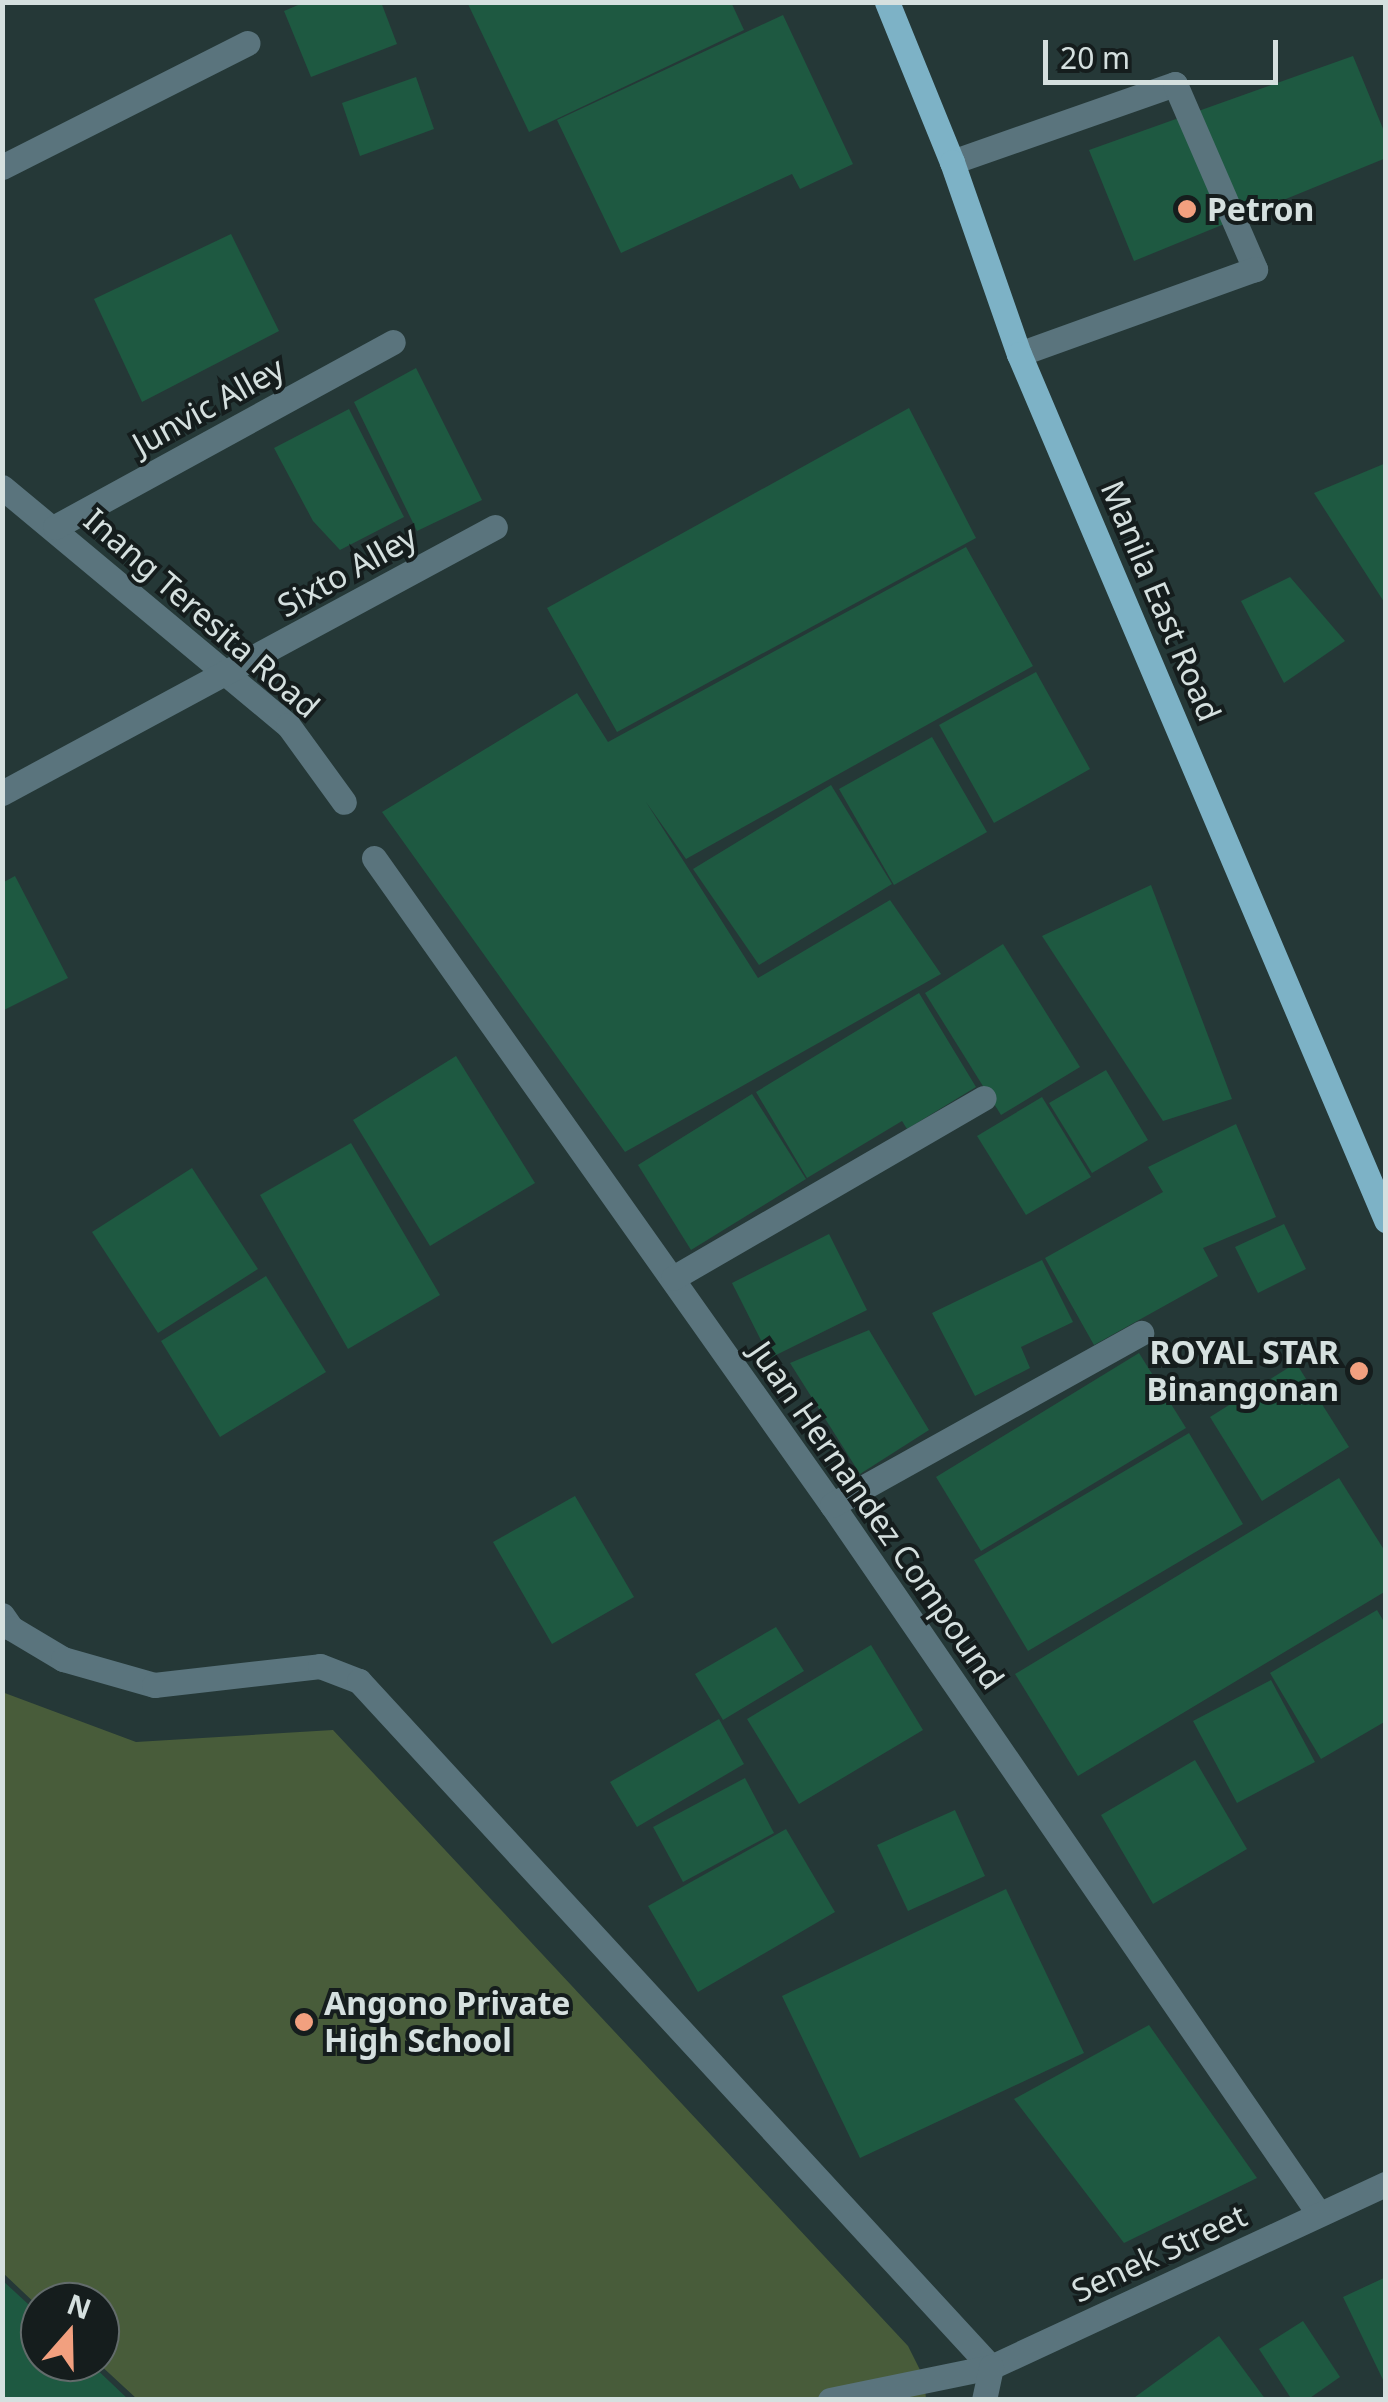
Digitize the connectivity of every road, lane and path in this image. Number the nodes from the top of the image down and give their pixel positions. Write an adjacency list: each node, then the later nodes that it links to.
1 (896, 5): 3 (main road, Manila East Road)
2 (247, 43): 4 (street)
3 (952, 162): 6 (main road, Manila East Road); 6 (street)
4 (2, 167)
5 (393, 342): 9 (street, Junvic Alley)
6 (1019, 354): 15 (main road, Manila East Road)
7 (2, 487): 9 (street, Inang Teresita Road)
8 (495, 526): 10 (street, Sixto Alley)
9 (55, 528): 10 (street, Inang Teresita Road)
10 (230, 672): 11 (street, Sixto Alley); 12 (street, Inang Teresita Road)
11 (2, 793)
12 (344, 802)
13 (374, 858): 16 (street, Juan Hernandez Compound)
14 (984, 1098): 16 (street)
15 (1386, 1220)
16 (673, 1278): 18 (street, Juan Hernandez Compound)
17 (1141, 1333): 18 (street)
18 (832, 1505): 21 (street, Juan Hernandez Compound)
19 (2, 1615): 22 (street)
20 (1386, 2184): 21 (street, Senek Street)
21 (1319, 2214): 22 (street, Senek Street)
22 (992, 2367): 23 (street, Senek Street); 24 (street)
23 (830, 2400)
24 (984, 2400)

